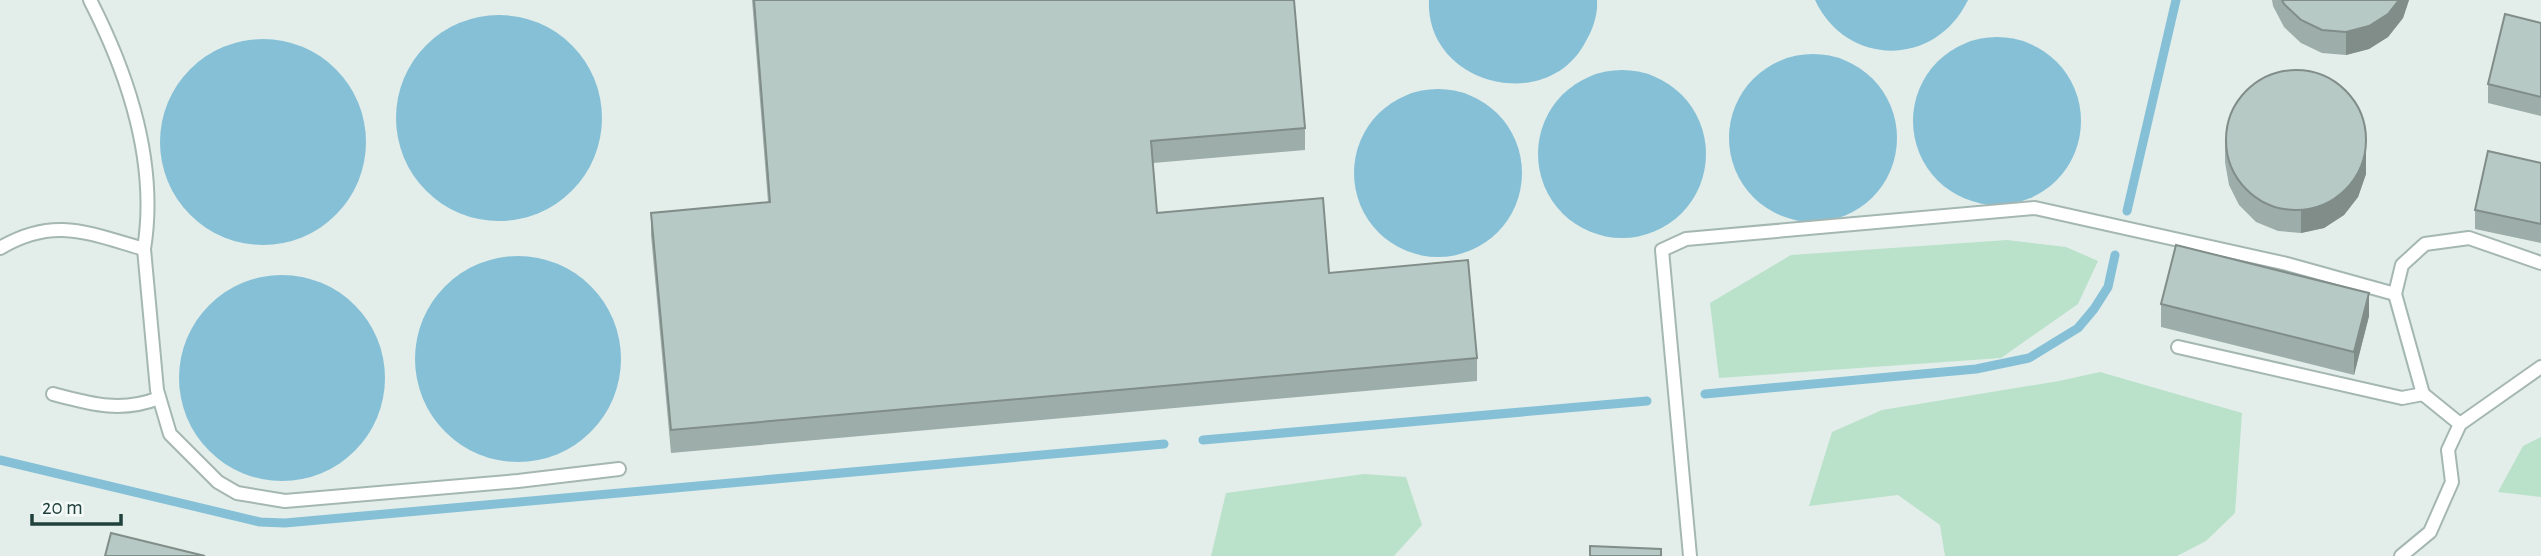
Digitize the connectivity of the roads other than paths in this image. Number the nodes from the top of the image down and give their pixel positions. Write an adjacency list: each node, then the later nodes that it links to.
1 (90, 0): 3 (lane)
2 (0, 248): 3 (lane)
3 (144, 249): 10 (lane)
4 (2541, 262): 5 (lane)
5 (2395, 295): 9 (lane); 13 (lane)
6 (2178, 347): 9 (lane)
7 (2541, 367): 11 (lane)
8 (53, 394): 10 (lane)
9 (2423, 394): 11 (lane)
10 (159, 398): 12 (lane)
11 (2460, 424): 14 (lane)
12 (619, 469)
13 (1690, 556)
14 (2400, 556)

